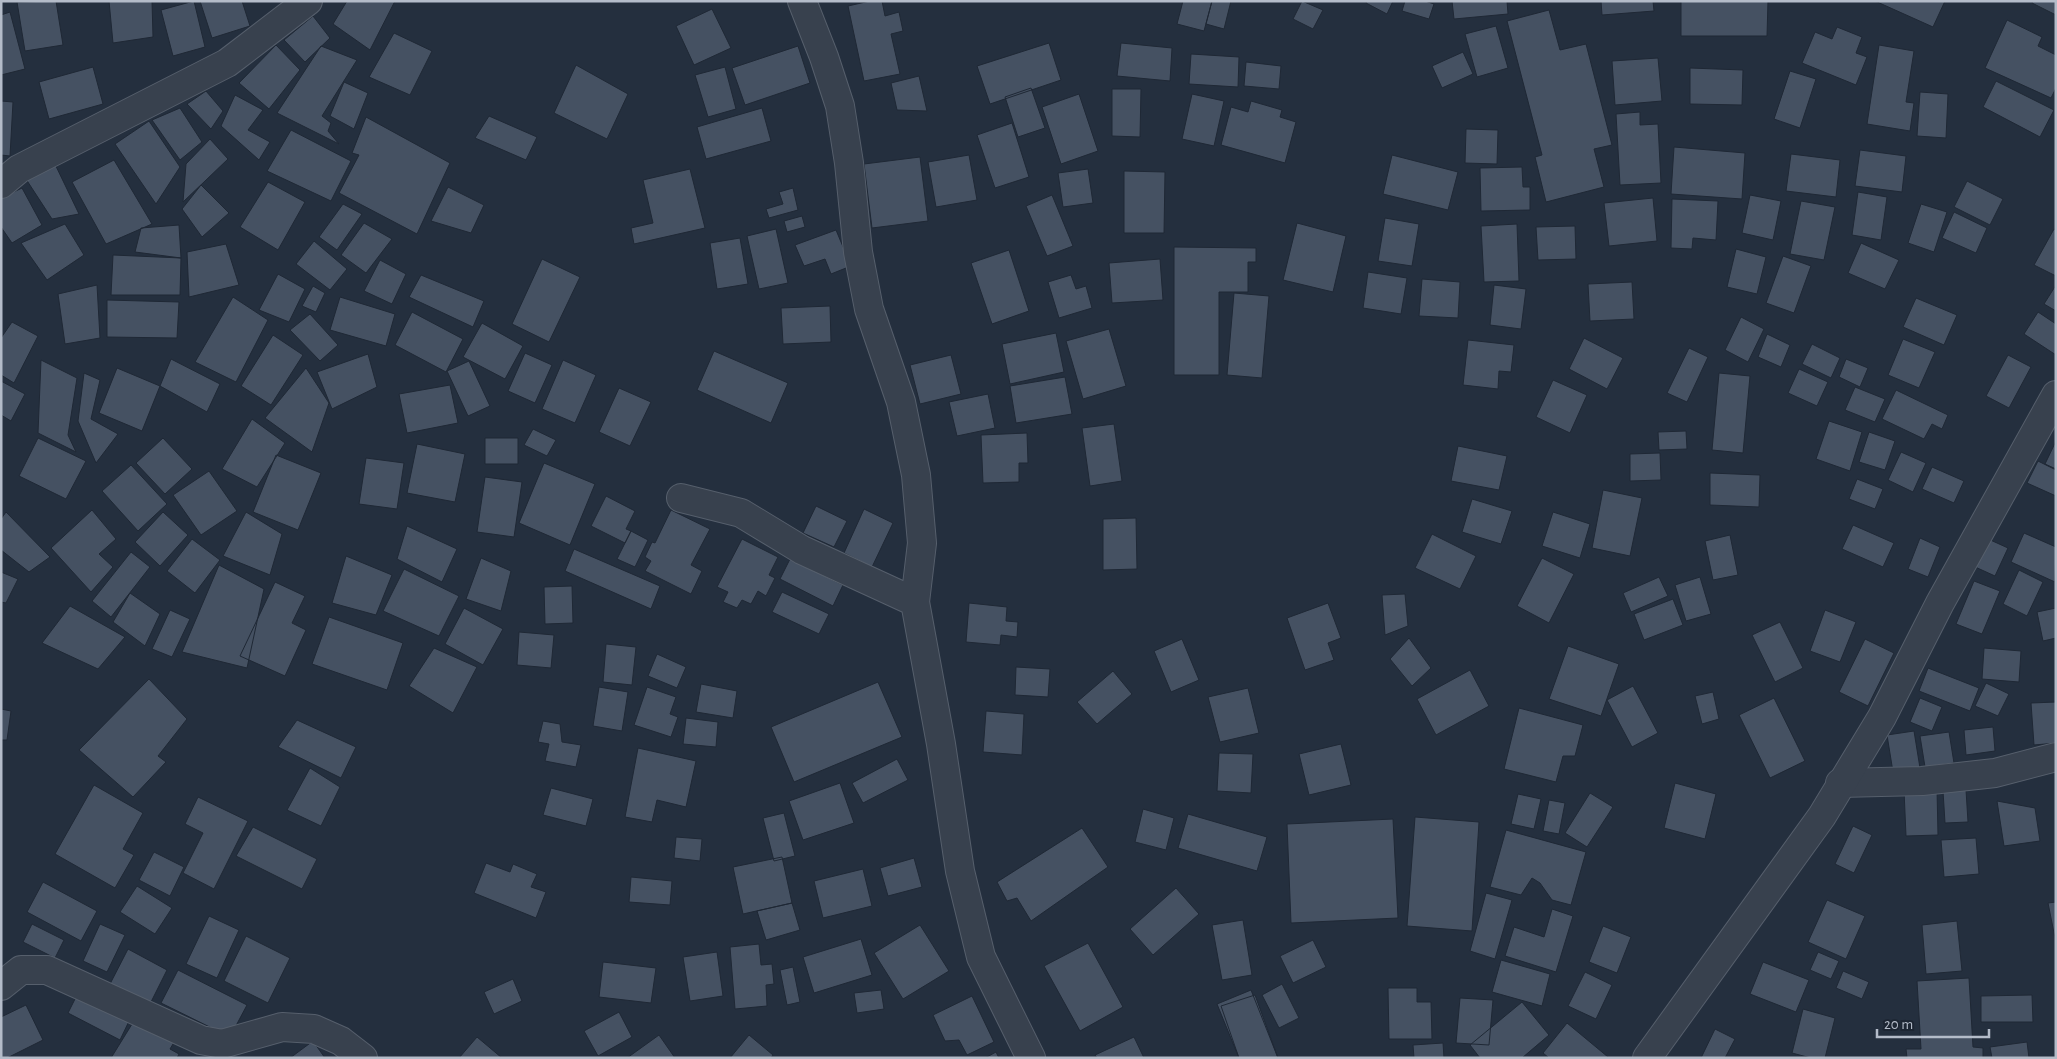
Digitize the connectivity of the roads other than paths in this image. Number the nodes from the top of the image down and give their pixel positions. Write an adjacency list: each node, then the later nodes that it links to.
1 (308, 1): 3 (street)
2 (802, 1): 6 (street)
3 (1, 184)
4 (2056, 395): 8 (street)
5 (681, 498): 6 (street)
6 (915, 602): 11 (street)
7 (2056, 757): 8 (street)
8 (1840, 783): 12 (street)
9 (1, 986): 10 (street)
10 (363, 1058)
11 (1031, 1058)
12 (1647, 1058)

